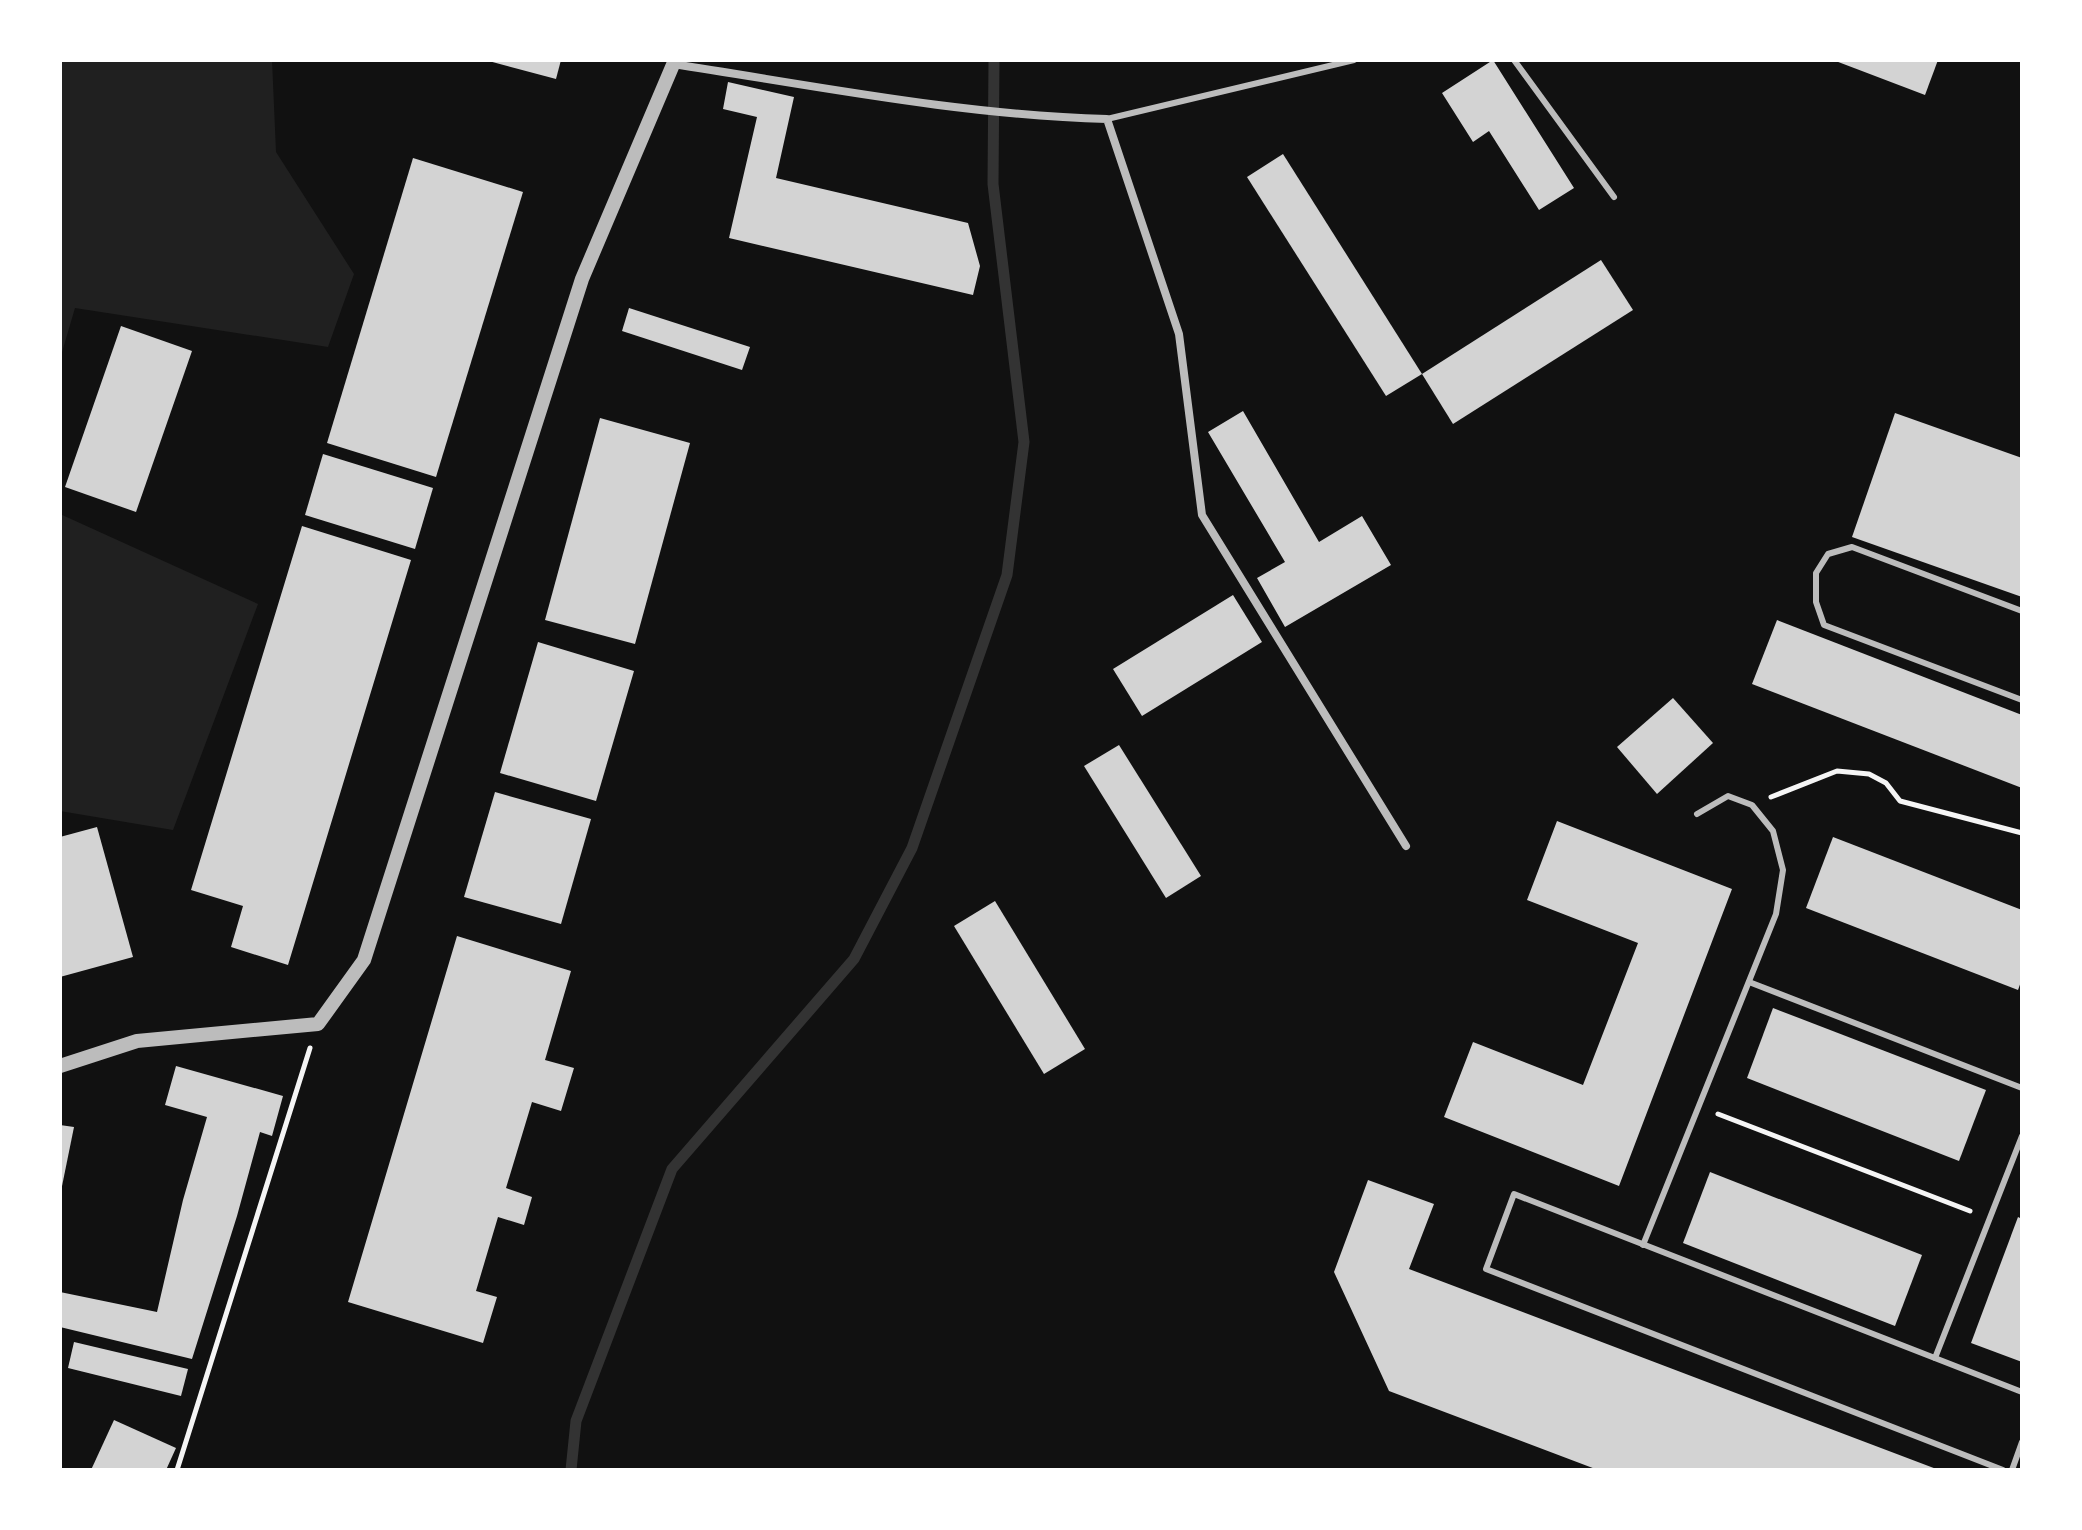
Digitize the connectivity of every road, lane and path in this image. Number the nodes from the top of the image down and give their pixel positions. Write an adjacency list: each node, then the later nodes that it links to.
1 (1354, 60): 4 (lane)
2 (1514, 60): 5 (lane)
3 (674, 62): 4 (street); 13 (street)
4 (1107, 119): 11 (street)
5 (1614, 197)
6 (2022, 611): 7 (lane)
7 (2022, 700)
8 (1752, 805): 9 (lane); 10 (path); 12 (lane)
9 (1697, 814)
10 (2022, 833)
11 (1406, 846)
12 (1749, 982): 15 (lane); 16 (lane)
13 (318, 1024): 14 (street); 23 (path)
14 (60, 1066)
15 (2022, 1088)
16 (1698, 1107): 18 (path); 19 (lane)
17 (2022, 1136): 18 (lane)
18 (1989, 1219): 20 (lane)
19 (1643, 1245): 20 (lane); 24 (lane)
20 (1935, 1358): 21 (lane)
21 (2022, 1392)
22 (2022, 1442): 25 (lane)
23 (177, 1470)
24 (2003, 1470)
25 (2012, 1470)

